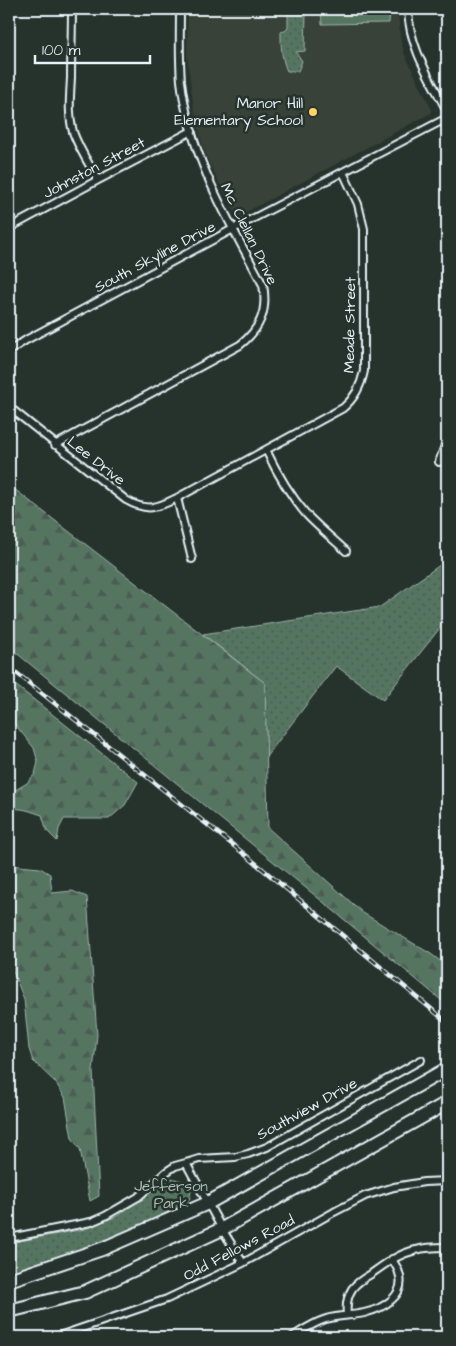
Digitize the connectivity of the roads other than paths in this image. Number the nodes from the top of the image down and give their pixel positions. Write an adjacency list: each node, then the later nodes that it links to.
1 (72, 9): 8 (street)
2 (180, 9): 6 (street, Mc Clellan Drive)
3 (408, 9): 4 (street)
4 (447, 111)
5 (447, 118): 7 (street, South Skyline Drive)
6 (192, 131): 8 (street, Johnston Street); 10 (street, Mc Clellan Drive)
7 (342, 172): 10 (street, South Skyline Drive); 15 (street, Meade Street)
8 (98, 180): 9 (street, Johnston Street)
9 (9, 228)
10 (233, 229): 11 (street, South Skyline Drive); 14 (street, Mc Clellan Drive)
11 (9, 351)
12 (9, 407): 14 (street, Lee Drive)
13 (447, 440): 16 (street)
14 (55, 445): 17 (street, Lee Drive)
15 (266, 450): 17 (street, Meade Street); 18 (street)
16 (439, 462)
17 (178, 498): 19 (street)
18 (346, 551)
19 (192, 559)
20 (421, 1060): 23 (street, Southview Drive)
21 (447, 1069): 25 (highway)
22 (447, 1103): 26 (highway)
23 (186, 1163): 25 (street); 27 (street, Southview Drive)
24 (447, 1181): 30 (street, Odd Fellows Road)
25 (208, 1203): 26 (street); 31 (highway)
26 (222, 1229): 30 (street); 32 (highway)
27 (9, 1238)
28 (447, 1247): 29 (street)
29 (392, 1259): 33 (street); 33 (street)
30 (243, 1263): 34 (street, Odd Fellows Road)
31 (9, 1280)
32 (9, 1310)
33 (347, 1315): 35 (street)
34 (56, 1337)
35 (292, 1337)

